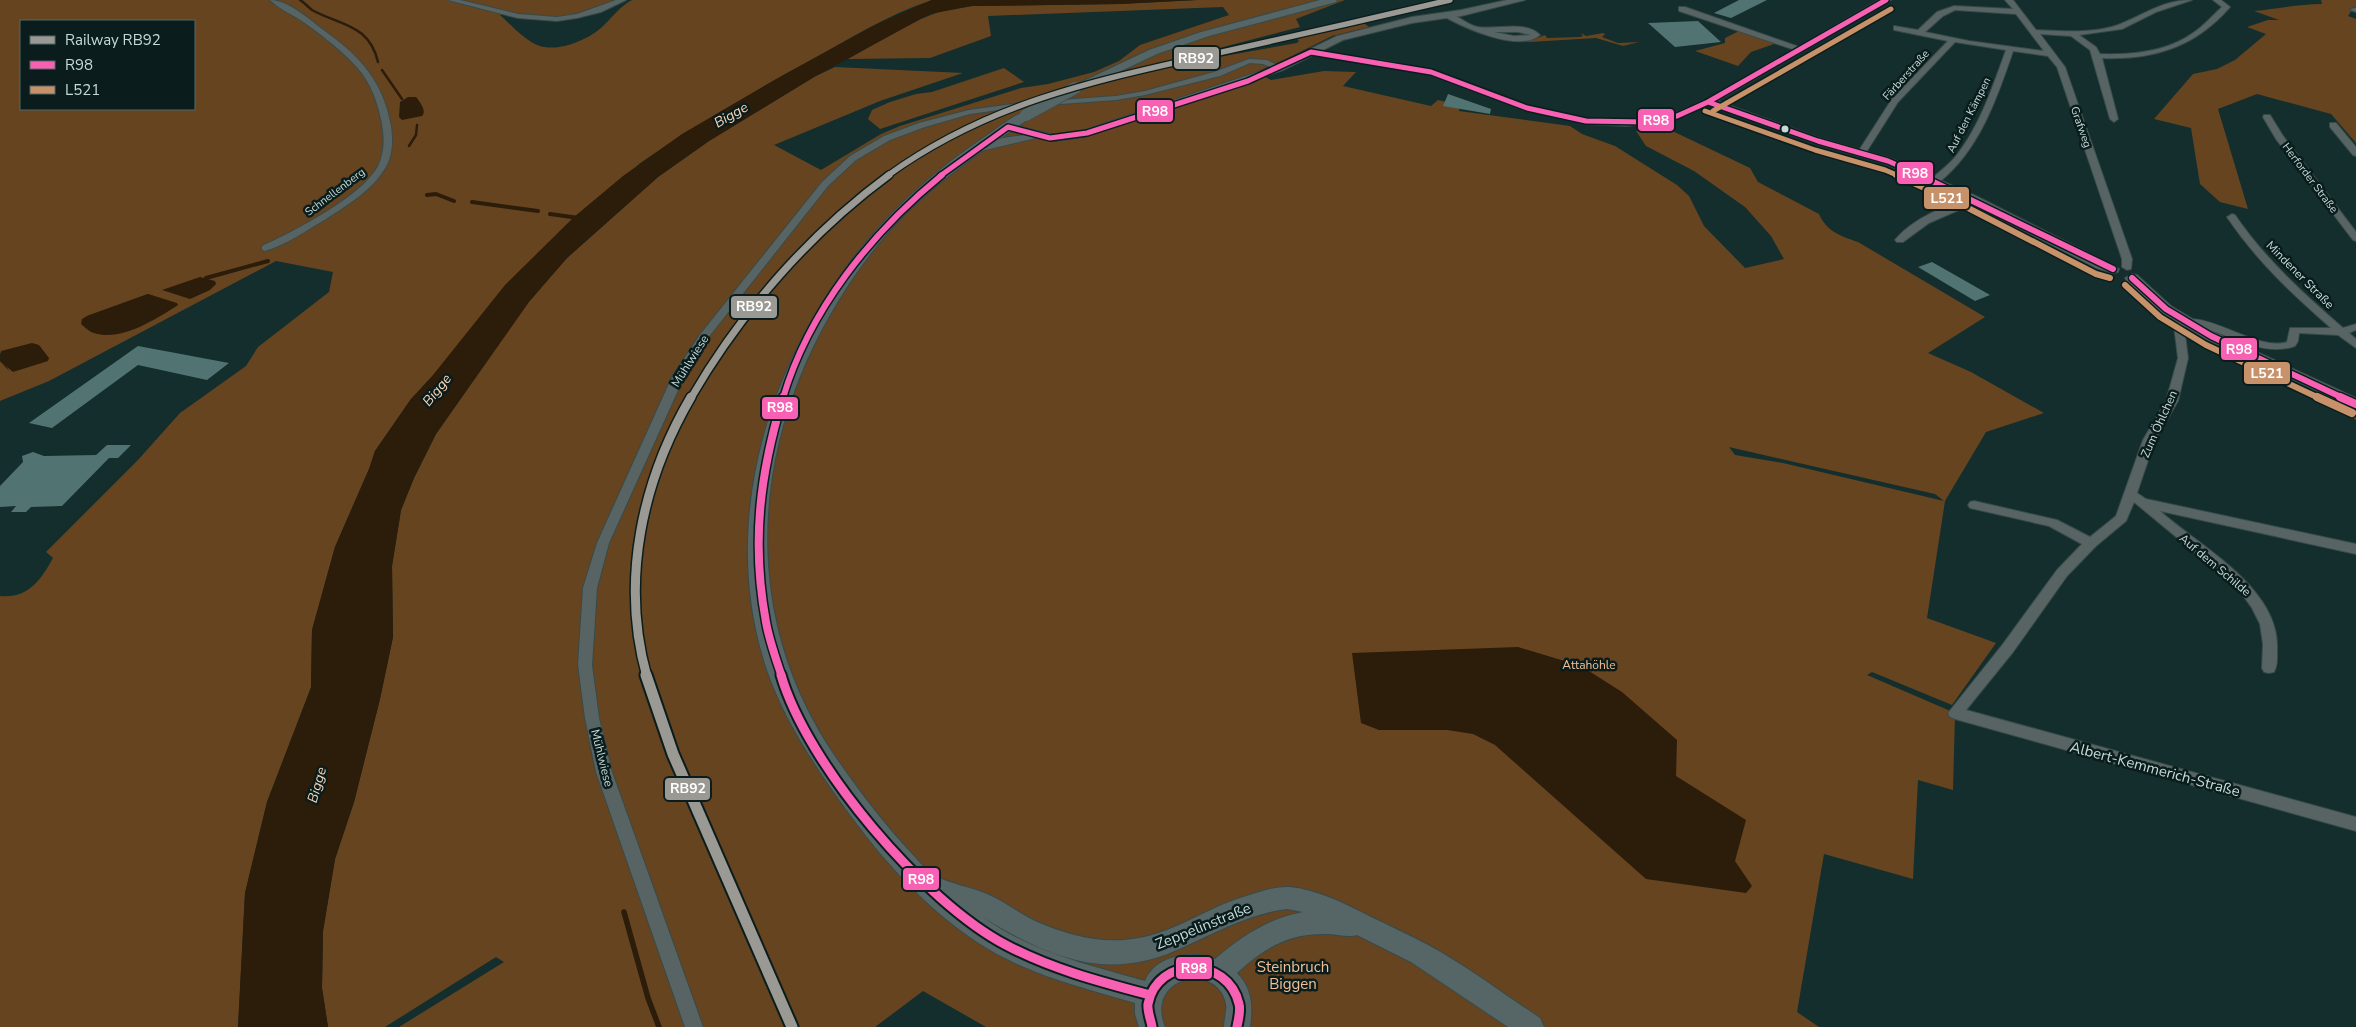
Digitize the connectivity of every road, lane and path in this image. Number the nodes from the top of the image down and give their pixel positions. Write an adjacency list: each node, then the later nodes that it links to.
1 (274, 0): 41 (street, Schnellenberg)
2 (452, 0): 3 (street)
3 (622, 0)
4 (1332, 0): 31 (main road, bridge)
5 (1520, 0): 12 (street)
6 (1886, 0): 21 (street)
7 (2009, 0): 11 (street, Grafweg)
8 (2188, 0): 18 (street)
9 (2217, 0): 25 (street)
10 (1682, 9): 21 (street)
11 (2018, 12): 16 (street, Grafweg); 17 (street, Färberstraße)
12 (1448, 15): 14 (street); 23 (street)
13 (1897, 28): 17 (street)
14 (1476, 29): 15 (street); 19 (street)
15 (1515, 29): 19 (street); 19 (street)
16 (2035, 32): 18 (street); 24 (street, Grafweg)
17 (1919, 33): 20 (street)
18 (2073, 34): 25 (street)
19 (1511, 37)
20 (1953, 40): 22 (street); 34 (street, Färberstraße)
21 (1801, 49): 27 (street)
22 (2010, 50): 24 (street); 36 (street, Auf den Kämpen)
23 (1311, 52): 26 (street); 27 (street)
24 (2052, 54): 42 (street, Grafweg)
25 (2097, 56): 29 (street)
26 (1279, 68): 32 (street); 60 (street, Mühlwiese)
27 (1708, 102): 34 (street)
28 (2267, 117): 39 (street, Herforder Straße)
29 (2114, 119)
30 (2333, 125): 35 (street)
31 (1008, 128): 32 (street); 33 (main road)
32 (1041, 136): 33 (street)
33 (977, 149): 56 (main road)
34 (1862, 152): 36 (street)
35 (2356, 153)
36 (1935, 181): 37 (street)
37 (1974, 200): 40 (street); 42 (street)
38 (2232, 217): 45 (street, Mindener Straße)
39 (2356, 238)
40 (1900, 240)
41 (265, 248)
42 (2129, 272): 43 (street)
43 (2186, 322): 45 (street); 47 (street); 48 (street, Zum Öhlchen)
44 (2356, 327): 45 (street)
45 (2341, 332): 46 (street, Mindener Straße)
46 (2356, 345)
47 (2356, 404)
48 (2131, 495): 49 (street, Auf dem Schilde); 51 (street, Zum Öhlchen)
49 (2144, 502): 52 (street, Auf dem Schilde); 53 (street, Auf dem Schilde)
50 (1974, 505): 51 (street)
51 (2091, 543): 54 (street, Zum Öhlchen)
52 (2356, 549)
53 (2270, 668)
54 (1954, 713): 55 (street, Albert-Kemmerich-Straße)
55 (2356, 824)
56 (923, 882): 57 (main road, Zeppelinstraße); 59 (main road)
57 (1370, 930): 58 (main road, Zeppelinstraße); 63 (main road, Zeppelinstraße)
58 (1219, 972): 59 (main road); 62 (main road)
59 (1150, 995): 61 (main road)
60 (694, 1027)
61 (1152, 1027)
62 (1237, 1027)
63 (1531, 1027)

